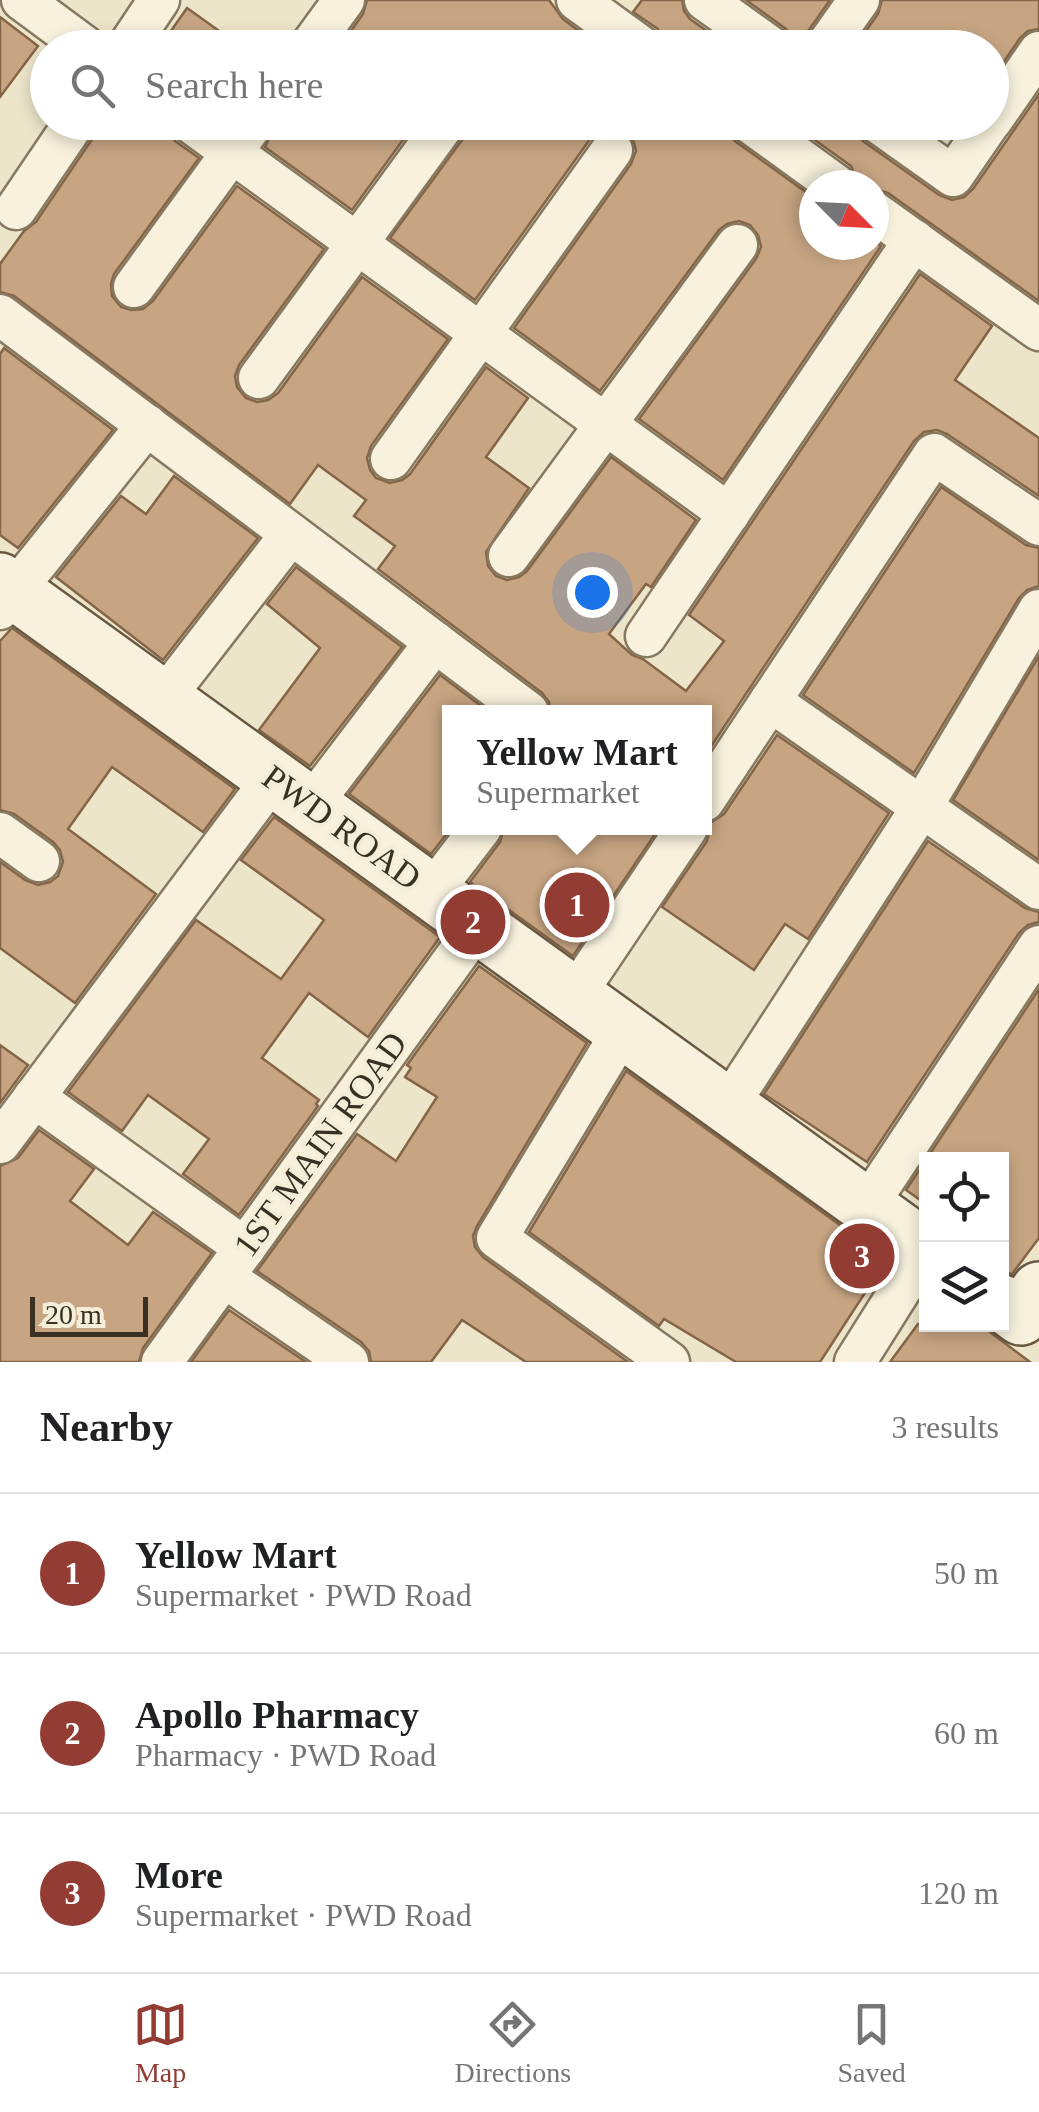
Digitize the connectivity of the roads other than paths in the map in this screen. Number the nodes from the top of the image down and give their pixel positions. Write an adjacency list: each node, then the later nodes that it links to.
1 (22, 0): 8 (street)
2 (159, 0): 9 (street)
3 (344, 0): 10 (street)
4 (577, 0): 7 (street)
5 (705, 0): 11 (street)
6 (858, 0): 12 (street)
7 (617, 12)
8 (63, 30)
9 (138, 30)
10 (322, 30)
11 (747, 30)
12 (837, 30)
13 (1039, 52): 14 (street)
14 (1009, 108)
15 (63, 140): 24 (street)
16 (242, 140): 29 (street)
17 (245, 140): 27 (street)
18 (433, 140): 27 (street)
19 (773, 140): 23 (street)
20 (902, 140): 21 (street)
21 (983, 140)
22 (612, 150): 32 (street)
23 (815, 170)
24 (16, 209)
25 (889, 222): 26 (street)
26 (914, 240): 31 (street); 37 (street)
27 (357, 244): 32 (street); 33 (street)
28 (737, 245): 35 (street)
29 (134, 286)
30 (1, 318): 34 (street)
31 (1039, 330)
32 (481, 334): 35 (street); 36 (street)
33 (259, 378)
34 (146, 425): 39 (street); 41 (street)
35 (607, 425): 37 (street); 40 (street)
36 (391, 459)
37 (729, 514): 43 (street)
38 (1039, 525): 46 (street)
39 (291, 534): 44 (street); 45 (street)
40 (509, 556)
41 (5, 594): 45 (street, PWD ROAD)
42 (1039, 610): 50 (street)
43 (646, 636)
44 (435, 642): 47 (street); 49 (street)
45 (164, 698): 49 (street, PWD ROAD)
46 (770, 702): 48 (street); 50 (street)
47 (519, 705)
48 (712, 788)
49 (292, 792): 56 (street, PWD ROAD); 61 (street)
50 (923, 805): 55 (street); 62 (street)
51 (0, 833): 54 (street)
52 (476, 835): 56 (street)
53 (681, 835): 59 (street)
54 (39, 861)
55 (1039, 889)
56 (432, 892): 57 (street, PWD ROAD)
57 (478, 926): 59 (street, PWD ROAD); 67 (street, 1ST MAIN ROAD)
58 (1039, 946): 64 (street)
59 (575, 996): 60 (street, PWD ROAD)
60 (623, 1030): 62 (street, PWD ROAD); 72 (street)
61 (34, 1097): 63 (street); 67 (street)
62 (728, 1106): 64 (street, PWD ROAD)
63 (0, 1143)
64 (868, 1206): 65 (street, PWD ROAD)
65 (919, 1244)
66 (919, 1260): 73 (street)
67 (234, 1263): 70 (street, 1ST MAIN ROAD); 71 (street)
68 (1039, 1290): 69 (street)
69 (1009, 1308)
70 (162, 1362)
71 (348, 1362)
72 (669, 1362)
73 (855, 1362)

